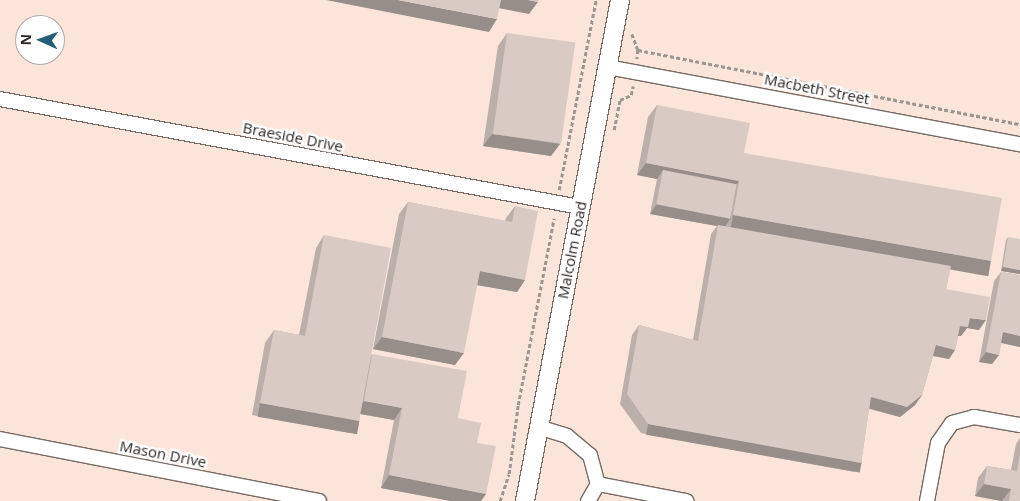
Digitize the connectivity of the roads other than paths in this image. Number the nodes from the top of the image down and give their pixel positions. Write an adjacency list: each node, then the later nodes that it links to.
1 (620, 0): 2 (street, Malcolm Road)
2 (607, 67): 4 (street, Macbeth Street); 5 (street, Malcolm Road)
3 (0, 99): 5 (street, Braeside Drive)
4 (1020, 144)
5 (580, 207): 7 (street, Malcolm Road)
6 (1020, 425): 14 (street)
7 (538, 427): 9 (street); 11 (street, Malcolm Road)
8 (0, 439): 10 (street, Mason Drive)
9 (598, 484): 12 (street); 13 (street)
10 (319, 501)
11 (524, 501)
12 (588, 501)
13 (686, 501)
14 (927, 501)

